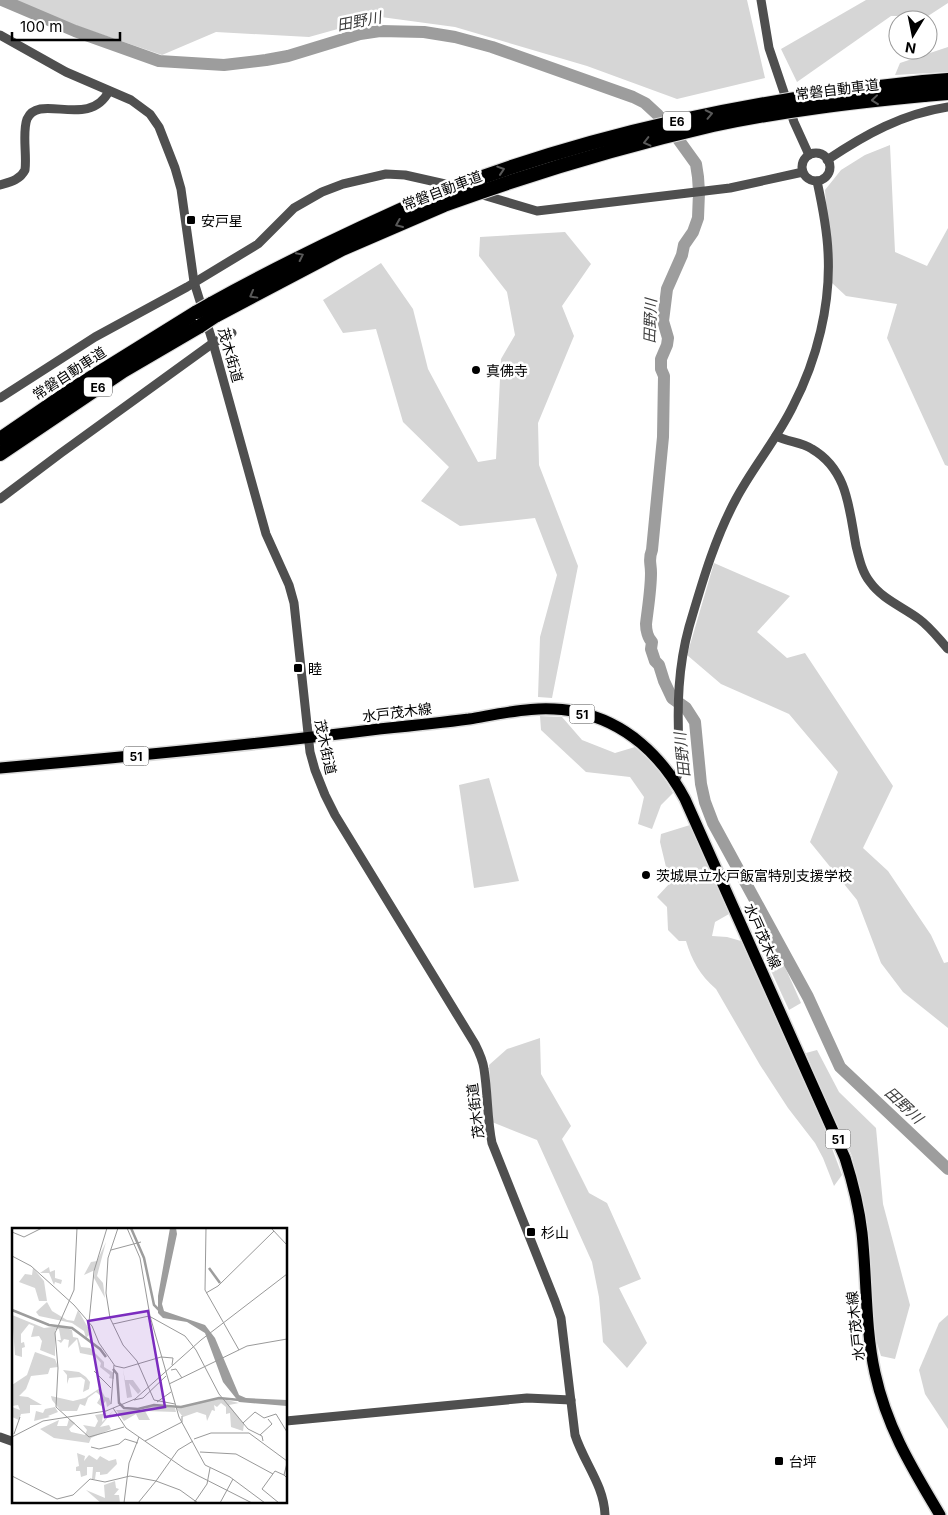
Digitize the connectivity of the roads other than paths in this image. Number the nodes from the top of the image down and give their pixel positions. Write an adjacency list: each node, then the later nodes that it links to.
1 (761, 0): 8 (street)
2 (0, 35): 5 (street, 茂木街道)
3 (948, 80): 4 (highway, 常磐自動車道 / E6)
4 (924, 88): 6 (highway, 常磐自動車道 / E6); 14 (highway, 常磐自動車道 / E6, bridge)
5 (109, 91): 12 (street); 13 (street, 茂木街道)
6 (948, 93)
7 (948, 107): 9 (street)
8 (809, 155): 9 (street); 10 (street)
9 (827, 160): 11 (street)
10 (803, 172): 11 (street); 13 (street)
11 (817, 181): 20 (street)
12 (0, 185)
13 (194, 282): 17 (street, 茂木街道); 18 (street)
14 (197, 323): 15 (highway, 常磐自動車道 / E6); 22 (highway, 常磐自動車道 / E6); 23 (highway)
15 (174, 326): 19 (highway); 21 (highway, 常磐自動車道 / E6)
16 (232, 334): 17 (street)
17 (213, 343): 24 (street); 26 (street, 茂木街道)
18 (0, 398)
19 (0, 430)
20 (776, 436): 25 (street); 28 (street)
21 (0, 439)
22 (0, 454)
23 (0, 462)
24 (0, 499)
25 (948, 649)
26 (308, 738): 27 (main road, 水戸茂木線 / 51); 28 (main road, 水戸茂木線 / 51); 29 (street, 茂木街道)
27 (0, 768)
28 (675, 780): 33 (main road, 水戸茂木線 / 51)
29 (571, 1400): 30 (street); 34 (street, 茂木街道)
30 (288, 1421)
31 (0, 1437): 32 (street)
32 (12, 1441)
33 (936, 1514)
34 (606, 1515)

